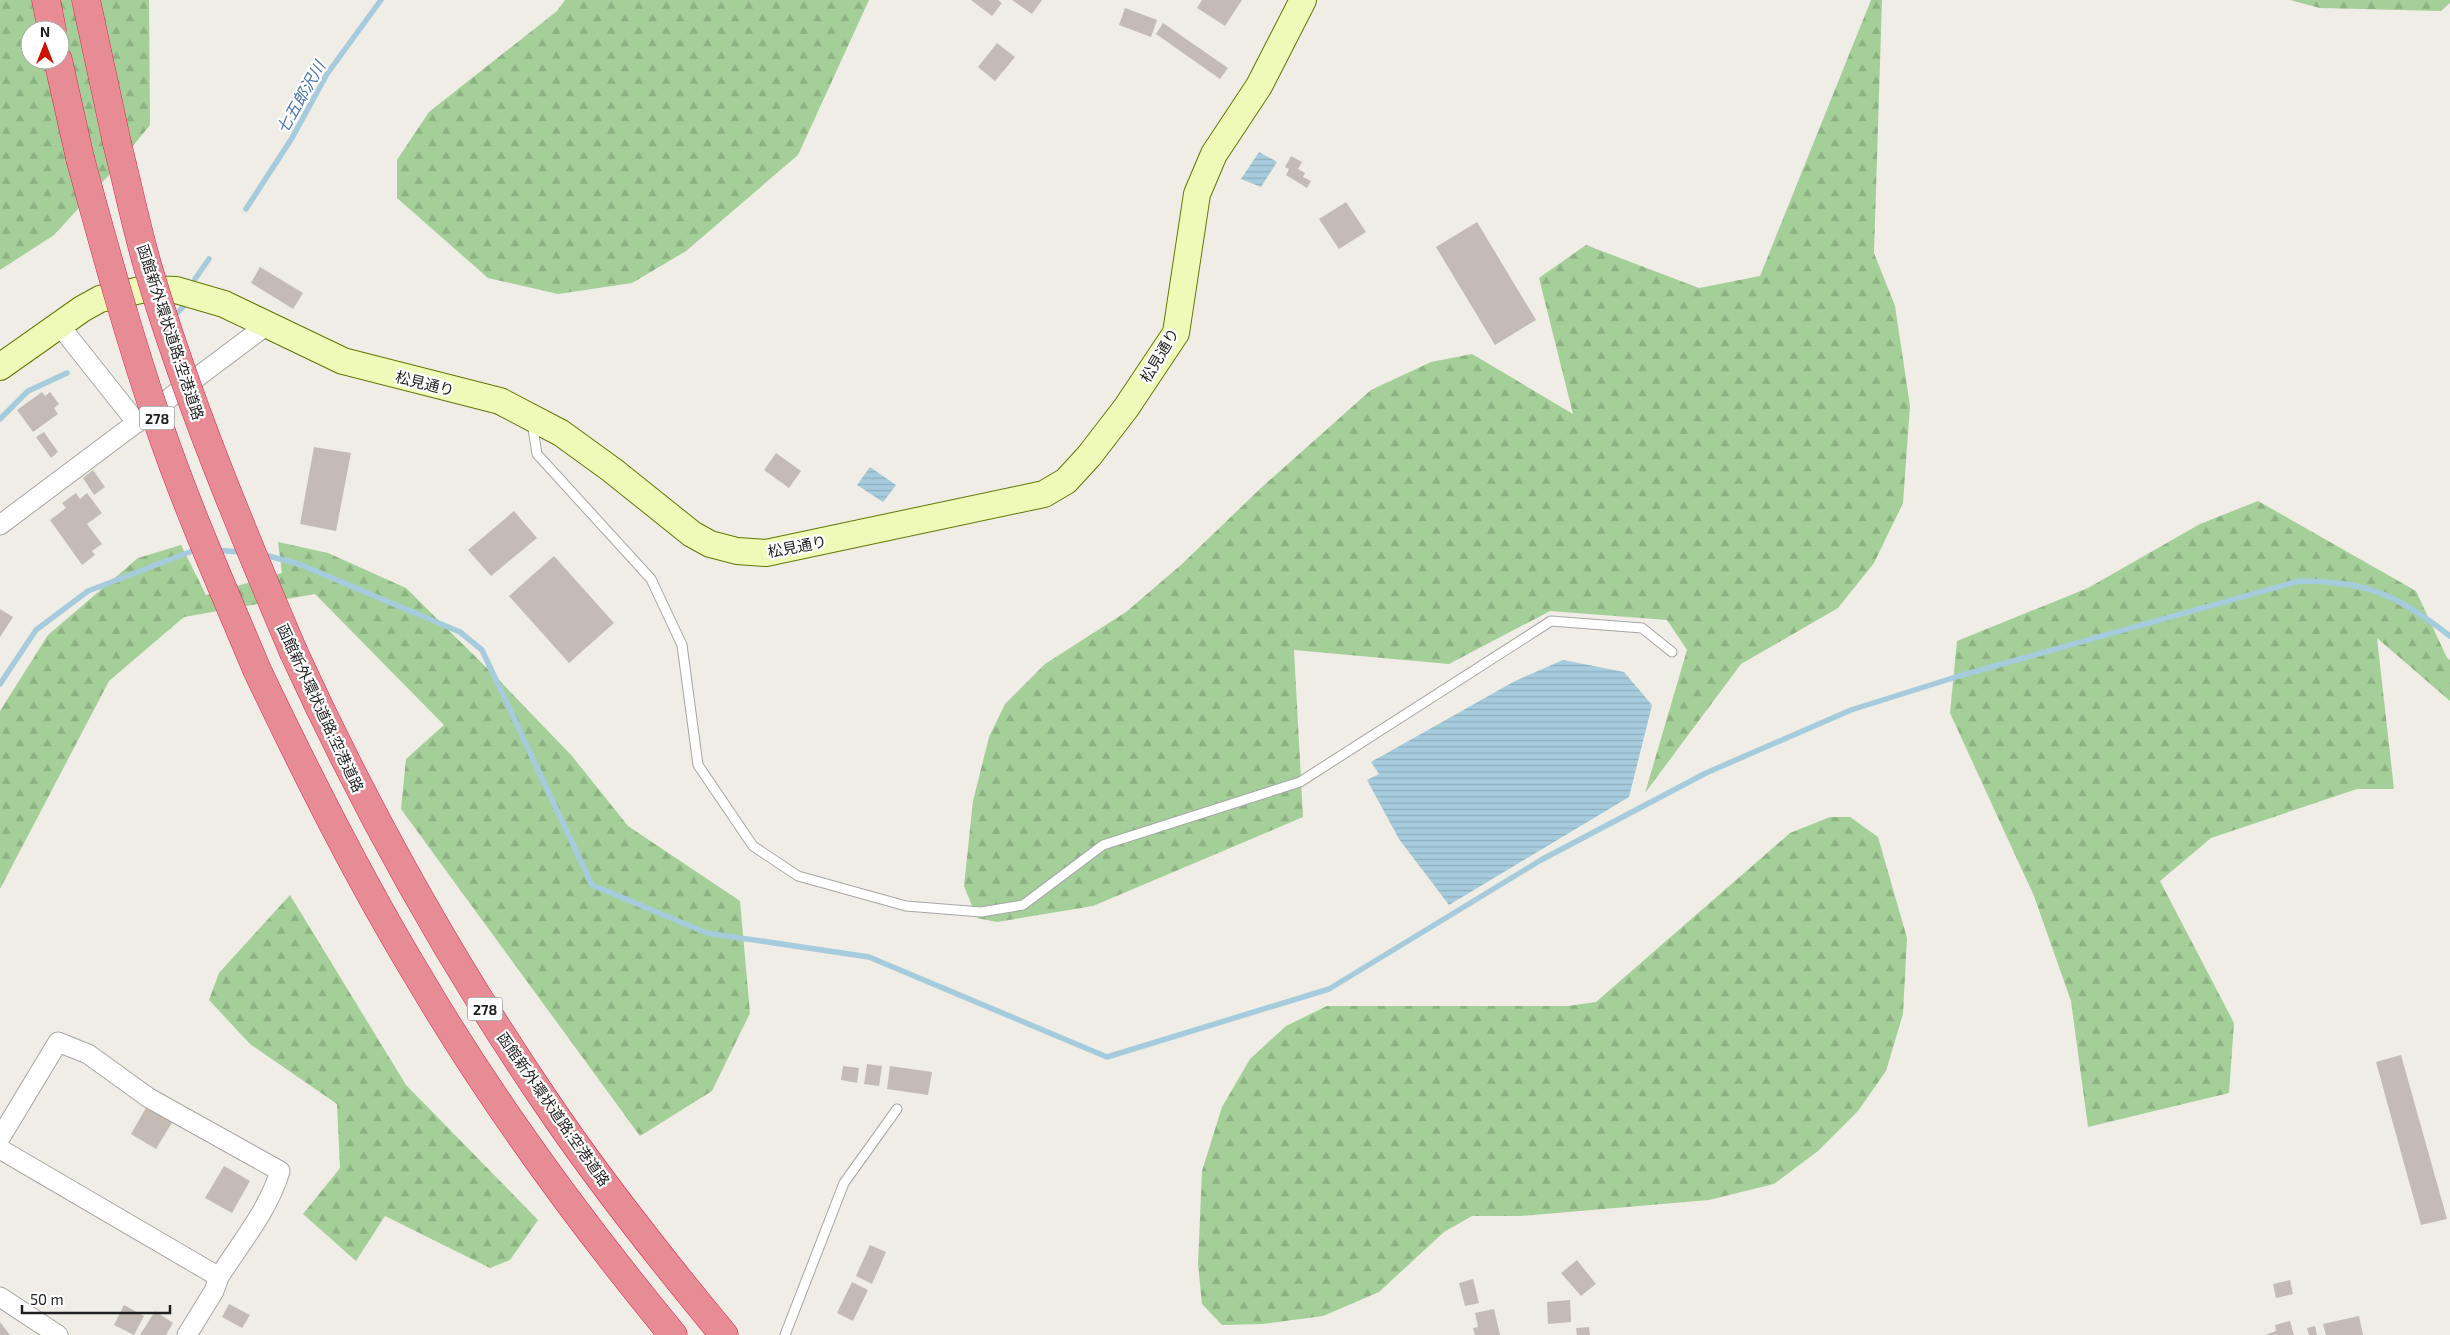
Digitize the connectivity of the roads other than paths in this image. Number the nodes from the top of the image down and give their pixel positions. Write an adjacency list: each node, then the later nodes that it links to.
1 (46, 0): 4 (highway)
2 (86, 0): 21 (highway, 函館新外環状道路;空港道路 / 278, bridge)
3 (1303, 0): 9 (street, 松見通り)
4 (50, 20)
5 (60, 70): 20 (highway, 278, bridge)
6 (267, 325): 7 (street, 松見通り); 9 (street, 松見通り); 10 (street)
7 (60, 326): 8 (street, 松見通り); 10 (street)
8 (0, 367)
9 (532, 416): 12 (lane)
10 (137, 423): 11 (street)
11 (0, 525)
12 (1672, 652)
13 (897, 1109): 22 (lane)
14 (0, 1138): 16 (street)
15 (0, 1149): 16 (street)
16 (219, 1277): 19 (street)
17 (0, 1297): 18 (street)
18 (58, 1335)
19 (187, 1335)
20 (673, 1335)
21 (724, 1335)
22 (785, 1335)

